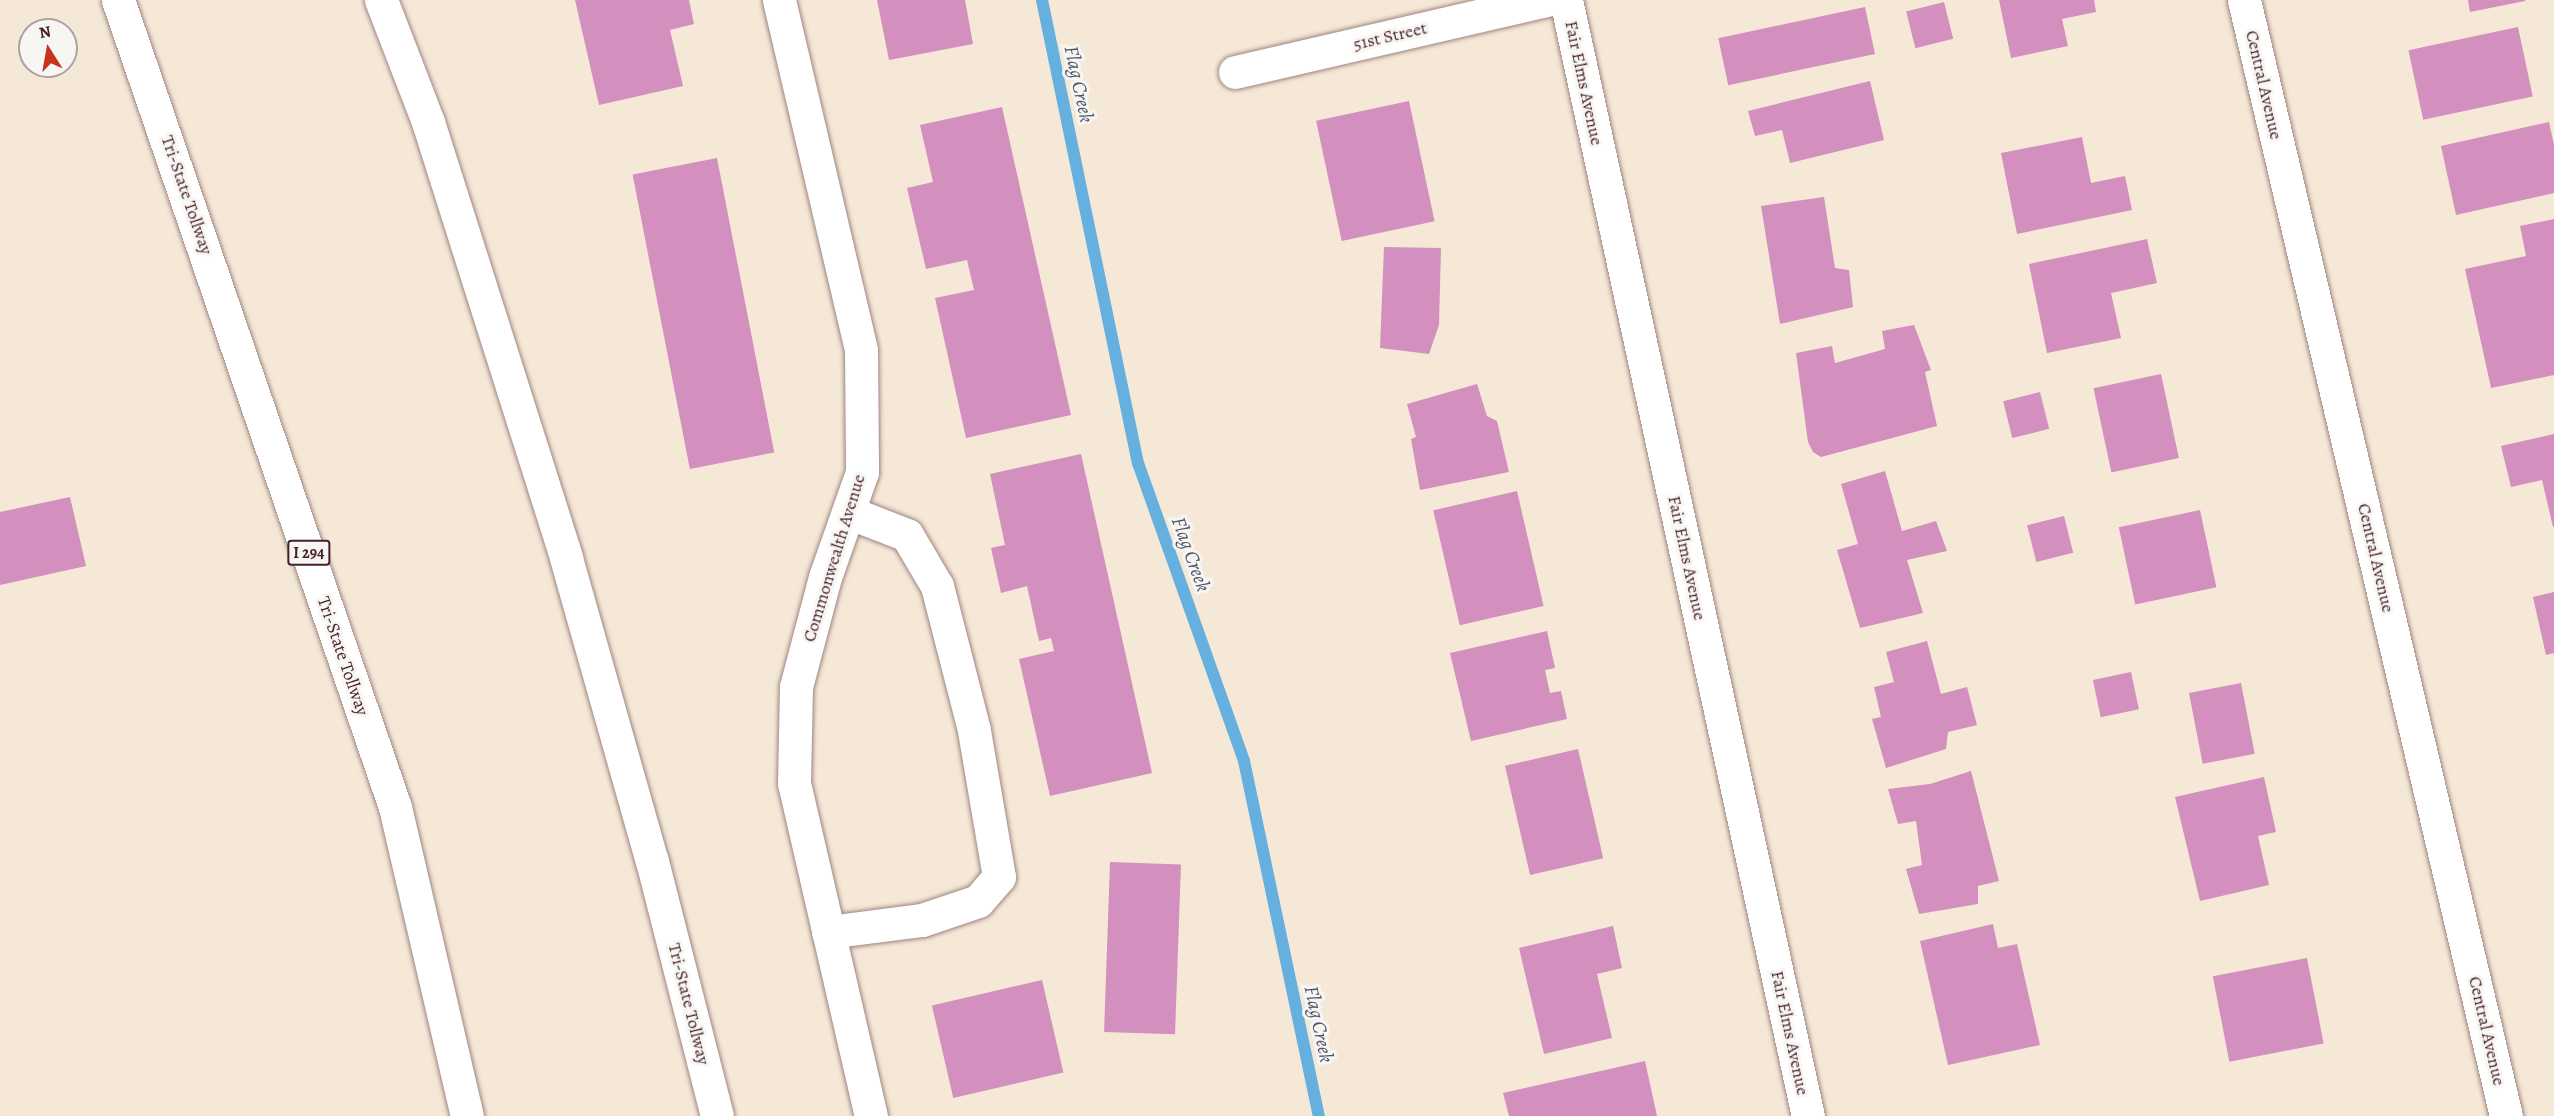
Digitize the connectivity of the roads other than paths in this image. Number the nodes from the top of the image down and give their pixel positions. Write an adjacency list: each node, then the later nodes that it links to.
1 (118, 0): 10 (main road, Tri-State Tollway / I 294)
2 (381, 0): 11 (main road, Tri-State Tollway)
3 (779, 0): 8 (main road, Commonwealth Avenue)
4 (1546, 0): 7 (main road, 51st Street)
5 (1566, 0): 13 (main road, Fair Elms Avenue)
6 (2244, 0): 14 (main road, Central Avenue)
7 (1235, 72)
8 (848, 512): 9 (main road, Commonwealth Avenue); 9 (main road)
9 (828, 932): 12 (main road, Commonwealth Avenue)
10 (467, 1116)
11 (717, 1116)
12 (871, 1116)
13 (1808, 1116)
14 (2506, 1116)

